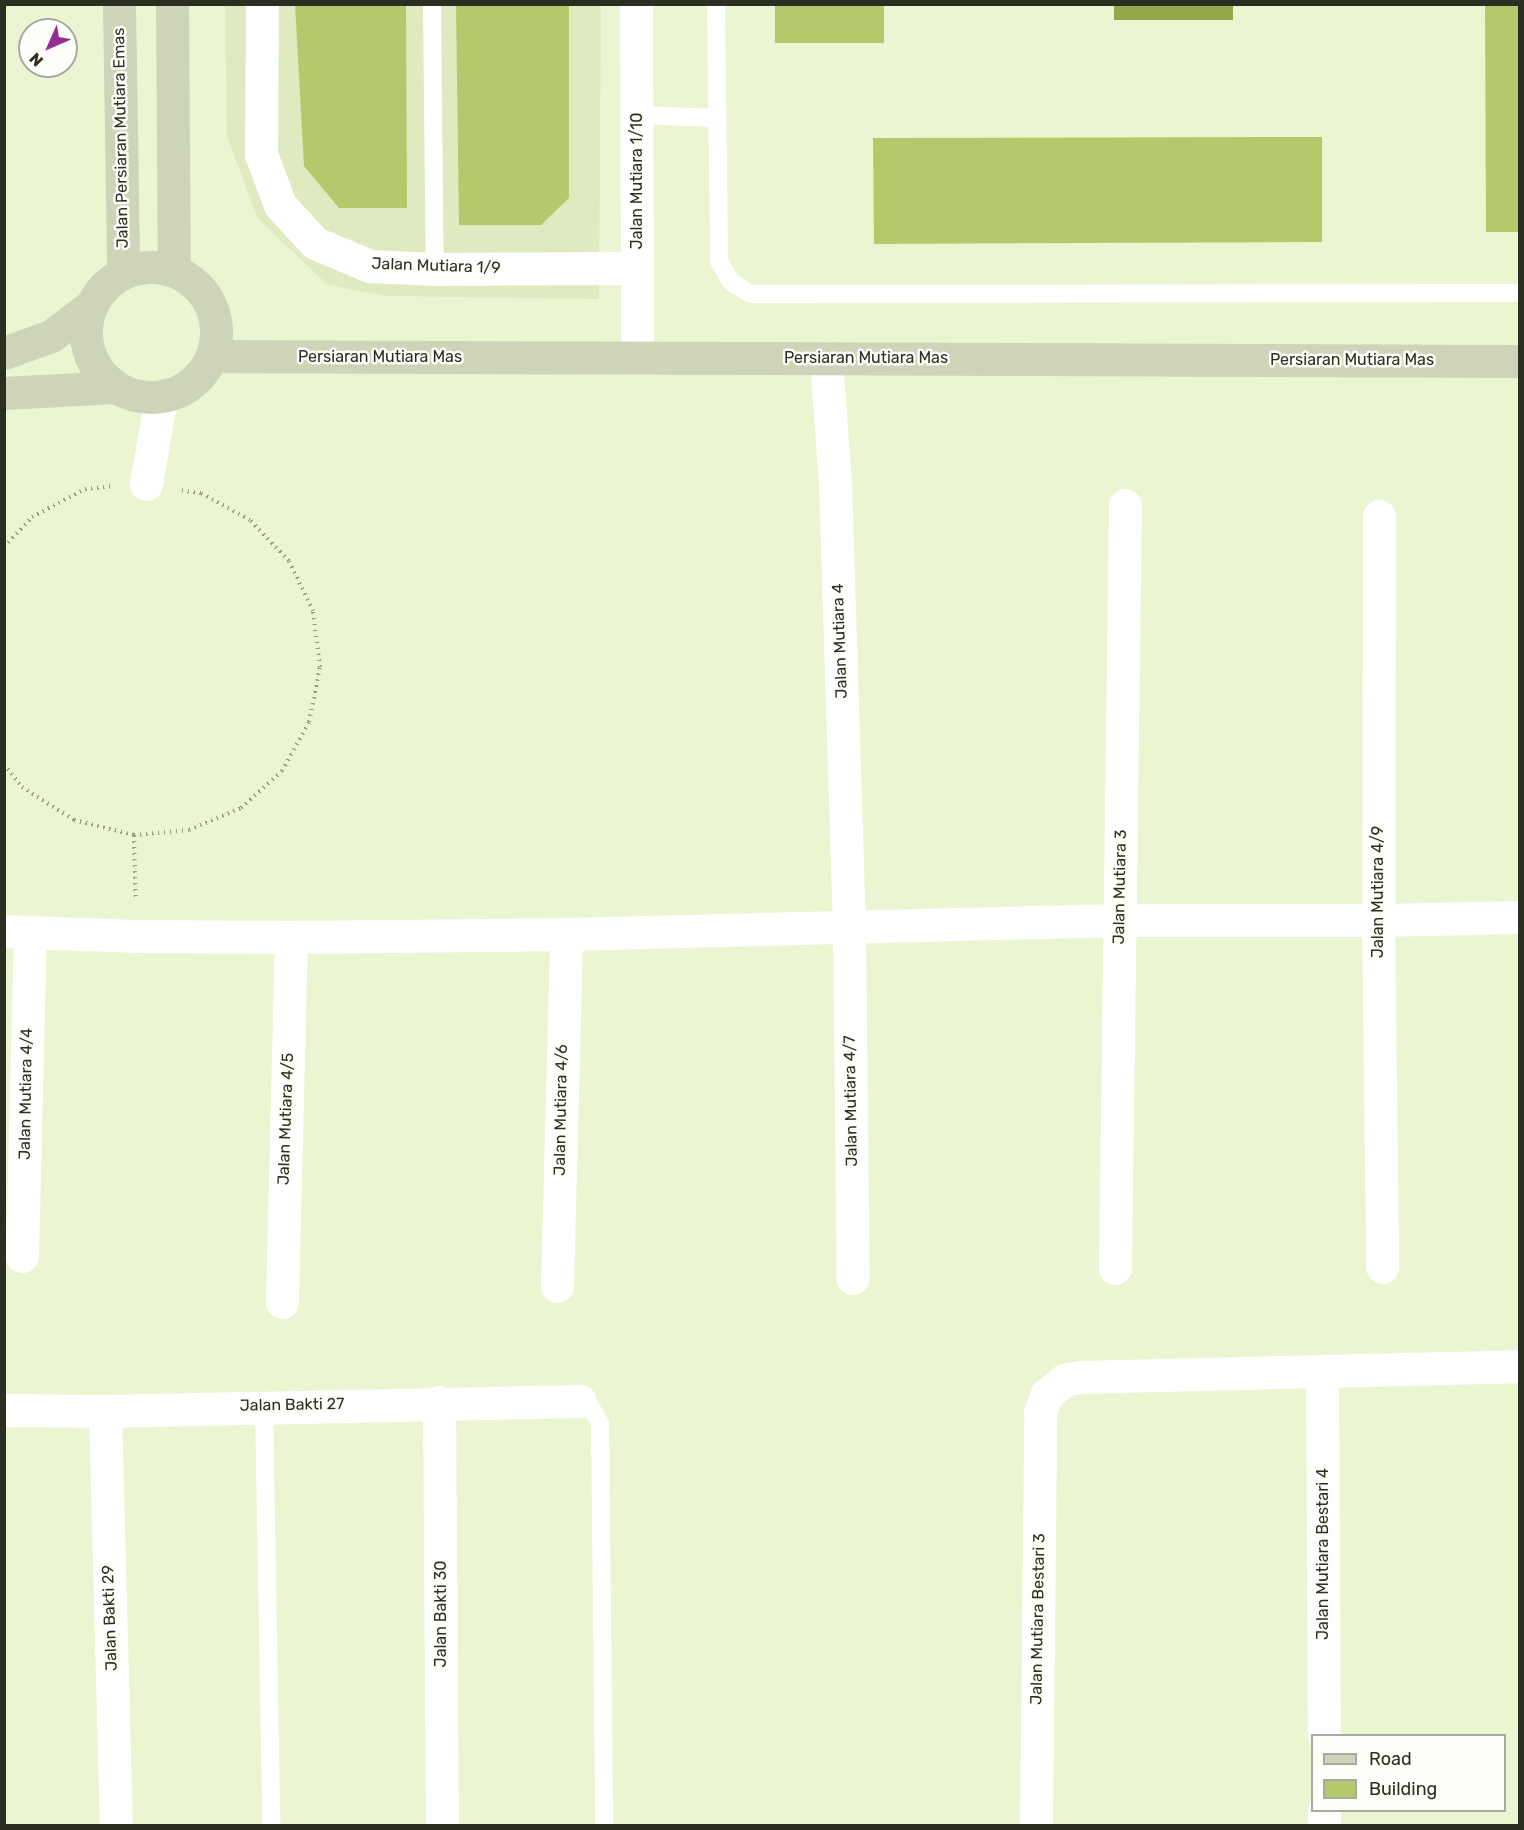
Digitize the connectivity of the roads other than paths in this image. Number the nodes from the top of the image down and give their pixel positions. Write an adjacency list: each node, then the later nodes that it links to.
1 (119, 4): 12 (street, Jalan Persiaran Mutiara Emas)
2 (172, 4): 11 (street)
3 (262, 4): 10 (street, Jalan Mutiara 1/9)
4 (432, 4): 10 (lane)
5 (636, 4): 7 (street, Jalan Mutiara 1/10)
6 (716, 4): 8 (lane)
7 (637, 115): 8 (lane); 9 (street, Jalan Mutiara 1/10)
8 (718, 118): 13 (lane)
9 (637, 268): 10 (street, Jalan Mutiara 1/9); 17 (street, Jalan Mutiara 1/10)
10 (435, 269)
11 (174, 271): 12 (street); 16 (street)
12 (123, 272): 14 (street)
13 (1520, 293)
14 (92, 304): 15 (street); 20 (street)
15 (4, 353)
16 (212, 356): 17 (street, Persiaran Mutiara Mas); 22 (street)
17 (637, 358): 18 (street, Persiaran Mutiara Mas)
18 (826, 358): 19 (street, Persiaran Mutiara Mas); 29 (street, Jalan Mutiara 4)
19 (1520, 361)
20 (116, 387): 21 (street); 22 (street)
21 (4, 393)
22 (161, 396): 23 (street)
23 (146, 484)
24 (1125, 505): 27 (street, Jalan Mutiara 3)
25 (1379, 516): 28 (street, Jalan Mutiara 4/9)
26 (1520, 917): 28 (street)
27 (1120, 920): 28 (street); 29 (street); 35 (street, Jalan Mutiara 3)
28 (1378, 920): 34 (street, Jalan Mutiara 4/9)
29 (849, 925): 31 (street); 36 (street, Jalan Mutiara 4/7)
30 (17, 932): 32 (street); 33 (street, Jalan Mutiara 4/4)
31 (566, 934): 32 (street); 37 (street, Jalan Mutiara 4/6)
32 (291, 936): 38 (street, Jalan Mutiara 4/5)
33 (22, 1256)
34 (1382, 1267)
35 (1115, 1269)
36 (854, 1278)
37 (557, 1286)
38 (282, 1302)
39 (1520, 1366): 40 (street)
40 (1322, 1373): 46 (street, Jalan Mutiara Bestari 4); 51 (street, Jalan Mutiara Bestari 3)
41 (580, 1401): 42 (street, Jalan Bakti 27); 50 (lane)
42 (439, 1402): 43 (street, Jalan Bakti 27); 49 (street, Jalan Bakti 30)
43 (264, 1405): 45 (street, Jalan Bakti 27); 48 (lane)
44 (4, 1410): 45 (street, Jalan Bakti 27)
45 (105, 1411): 47 (street, Jalan Bakti 29)
46 (1324, 1734)
47 (116, 1826)
48 (271, 1826)
49 (442, 1826)
50 (604, 1826)
51 (1036, 1826)

